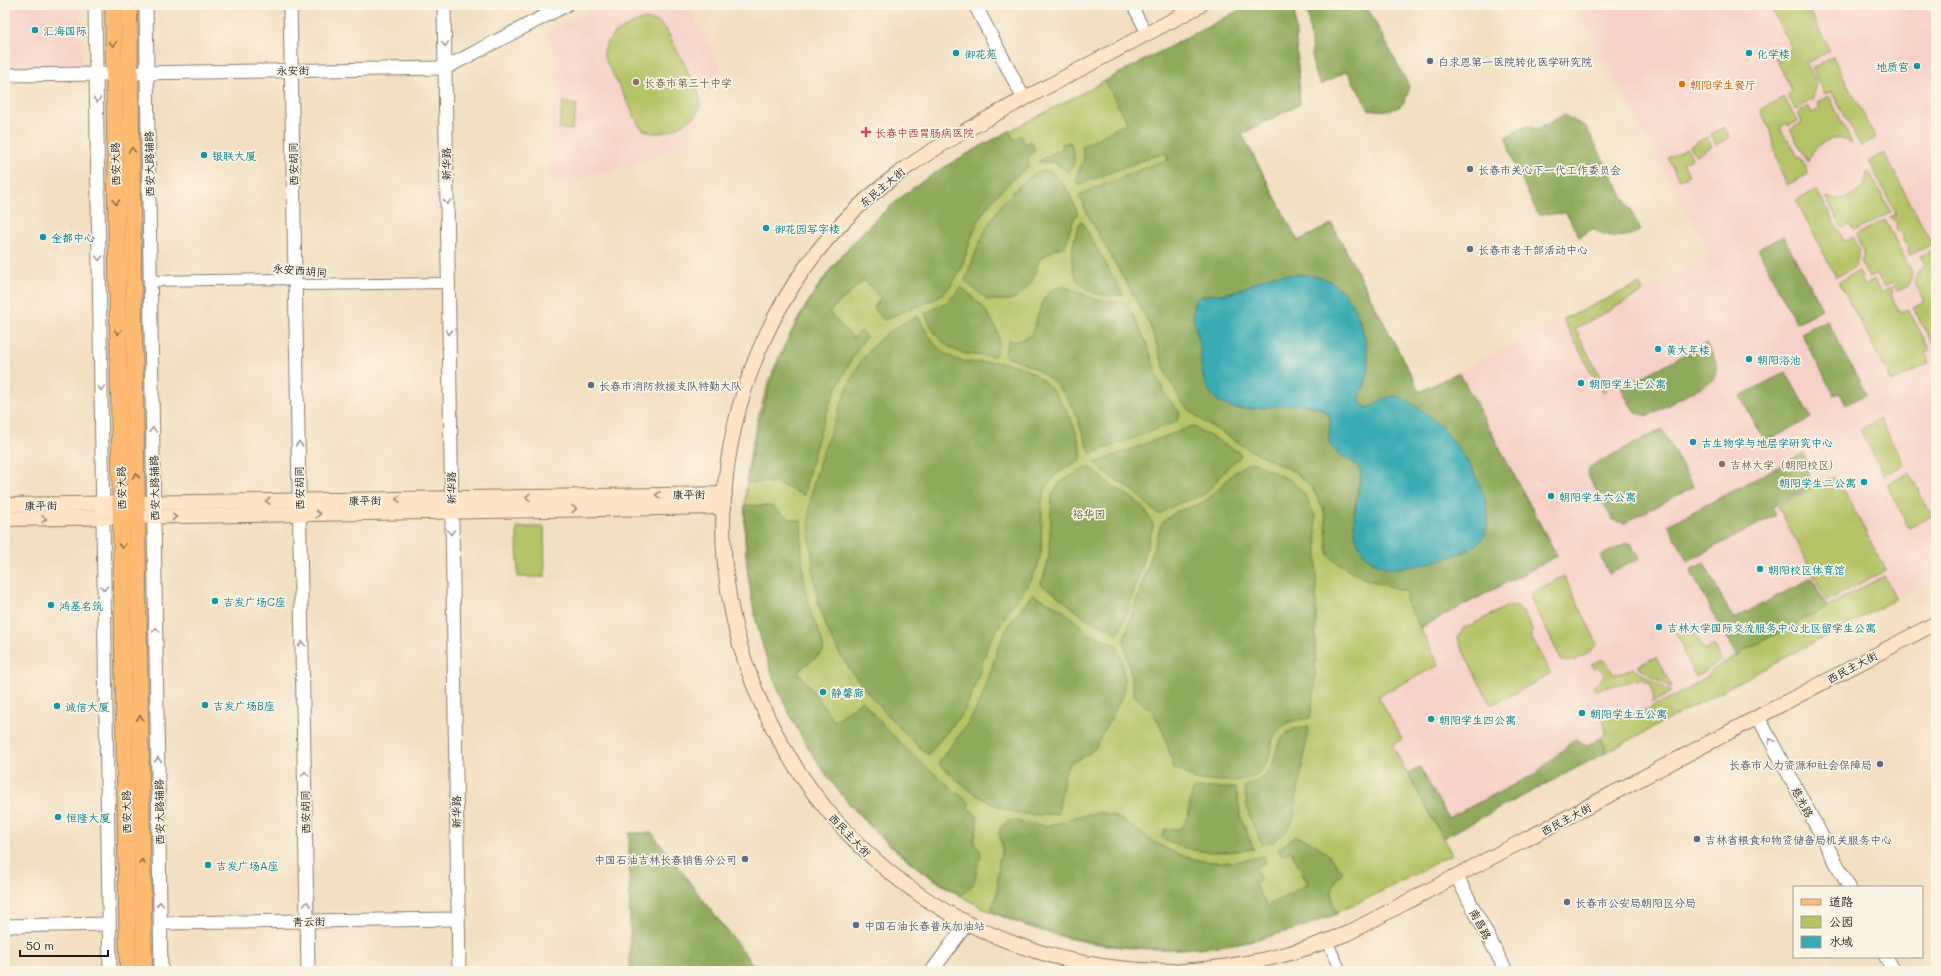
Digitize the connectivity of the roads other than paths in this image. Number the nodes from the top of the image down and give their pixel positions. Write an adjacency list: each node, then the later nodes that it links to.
1 (95, 5): 17 (street)
2 (113, 5): 14 (main road, 西安大路, one-way to 14)
3 (129, 5): 15 (main road, 西安大路)
4 (146, 5): 16 (street, 西安大路辅路)
5 (290, 5): 13 (street, 西安胡同)
6 (444, 5): 12 (street, 新华路, one-way to 12)
7 (566, 5): 12 (street, 永安街)
8 (975, 5): 19 (street)
9 (1132, 5): 11 (street)
10 (1201, 5): 11 (main road, 东民主大街)
11 (1147, 34): 19 (main road, 东民主大街)
12 (445, 68): 13 (street, 永安街); 22 (street, 新华路, one-way to 22)
13 (291, 70): 16 (street, 永安街); 21 (street, 西安胡同)
14 (114, 73): 15 (street, 永安街); 17 (street, 永安街); 30 (main road, 西安大路, one-way to 30)
15 (130, 73): 16 (street, 永安街); 29 (main road, 西安大路, one-way to 15)
16 (147, 73): 20 (street, 西安大路辅路)
17 (96, 74): 18 (street, 永安街); 25 (street, one-way to 25)
18 (5, 75)
19 (1024, 99): 23 (main road, 东民主大街)
20 (150, 281): 21 (street, 永安西胡同); 24 (street, 西安大路辅路, one-way to 20)
21 (295, 282): 22 (street, 永安西胡同); 28 (street, 西安胡同, one-way to 21)
22 (448, 283): 27 (street, 新华路, one-way to 27)
23 (724, 500): 27 (main road, 康平街); 41 (main road, 西民主大街)
24 (154, 503): 28 (main road, 康平街, one-way to 24); 29 (main road, 康平街); 31 (street, 西安大路辅路)
25 (103, 504): 26 (main road, 康平街); 30 (main road, 康平街); 32 (street)
26 (5, 505)
27 (451, 505): 28 (main road, 康平街); 38 (street, 新华路, one-way to 38)
28 (300, 507): 31 (main road, 康平街, one-way to 28); 39 (street, 西安胡同, one-way to 28)
29 (137, 510): 30 (main road, 康平街); 31 (main road, 康平街); 49 (main road, 西安大路, one-way to 29)
30 (121, 511): 32 (main road, 康平街); 48 (main road, 西安大路, one-way to 48)
31 (154, 517): 40 (street, 西安大路辅路, one-way to 31)
32 (103, 518): 33 (main road, 康平街, one-way to 32); 42 (street, one-way to 42)
33 (5, 519)
34 (1936, 623): 35 (main road, 西民主大街)
35 (1758, 717): 36 (main road, 西民主大街); 37 (street, 慈光路, one-way to 35)
36 (1456, 876): 44 (main road, 西民主大街); 57 (street, 南昌路)
37 (1848, 886)
38 (458, 919): 39 (street, 青云街); 52 (street, 新华路)
39 (307, 921): 40 (street, 青云街); 51 (street, 西安胡同)
40 (161, 923): 50 (street, 西安大路辅路)
41 (967, 923): 46 (main road, 西民主大街); 53 (street)
42 (109, 924): 43 (street); 47 (street)
43 (5, 926)
44 (1327, 941): 55 (main road, 西民主大街); 56 (street)
45 (1887, 958): 58 (street)
46 (1083, 967): 54 (main road, 西民主大街)
47 (110, 971)
48 (128, 971)
49 (144, 971)
50 (162, 971)
51 (308, 971)
52 (459, 971)
53 (932, 971)
54 (1173, 971)
55 (1181, 971)
56 (1342, 971)
57 (1506, 971)
58 (1894, 971)

